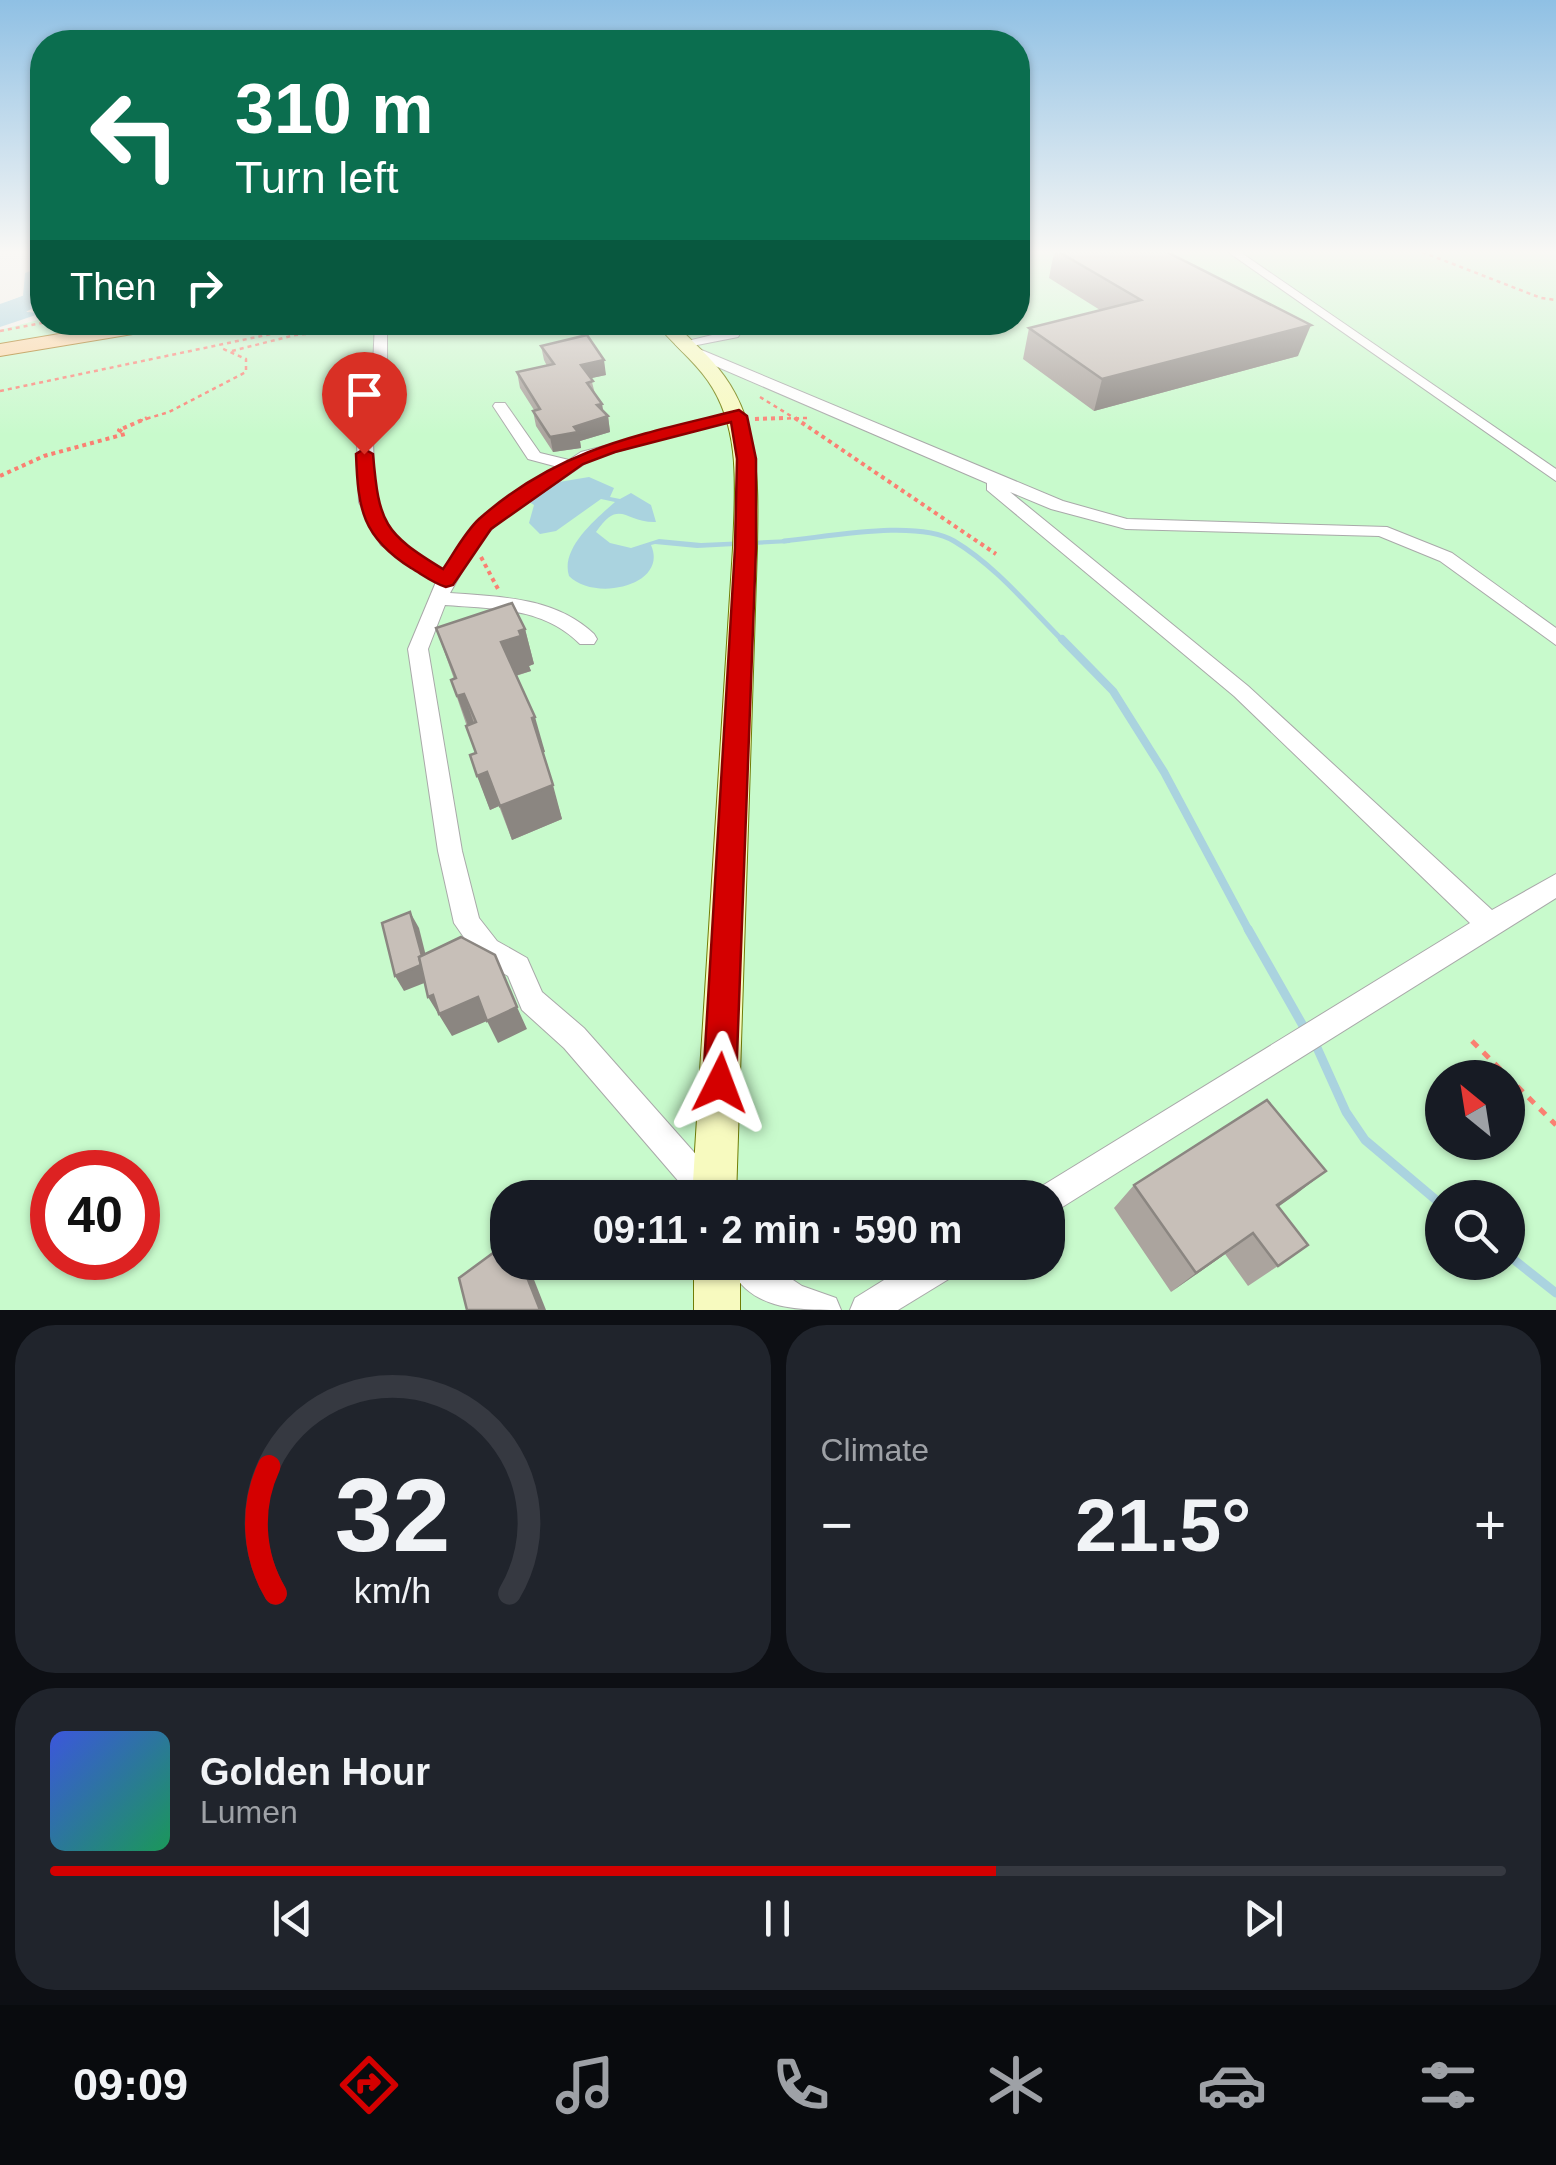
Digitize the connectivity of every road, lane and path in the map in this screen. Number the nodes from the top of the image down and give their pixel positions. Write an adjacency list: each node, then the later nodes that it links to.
1 (1321, 313): 25 (street)
2 (1, 324): 4 (path)
3 (30, 325): 4 (path)
4 (6, 329): 5 (path)
5 (0, 331)
6 (91, 335): 14 (main road)
7 (272, 335): 12 (path)
8 (294, 335): 15 (path)
9 (381, 335): 28 (street)
10 (675, 335): 13 (street)
11 (730, 335): 13 (street)
12 (234, 344): 15 (path); 17 (path)
13 (684, 346): 16 (street); 23 (street)
14 (0, 350)
15 (232, 351): 24 (path)
16 (711, 372): 19 (street); 20 (path)
17 (0, 391)
18 (500, 406): 22 (street)
19 (740, 417): 20 (path); 22 (street); 37 (street)
20 (798, 418): 21 (path); 27 (path)
21 (807, 418)
22 (568, 465): 26 (street)
23 (976, 473): 30 (street); 33 (street)
24 (0, 476)
25 (1556, 476)
26 (471, 540): 28 (street); 29 (path)
27 (996, 554)
28 (441, 589): 29 (street); 36 (street)
29 (507, 606): 31 (street)
30 (1556, 638)
31 (587, 639)
32 (1556, 885): 33 (street)
33 (1490, 925): 38 (street)
34 (1472, 1041): 35 (path)
35 (1556, 1125)
36 (697, 1180)
37 (714, 1180)
38 (1065, 1190)
39 (717, 1280): 42 (street)
40 (761, 1280): 43 (street)
41 (916, 1280): 44 (street)
42 (717, 1310)
43 (824, 1310)
44 (867, 1310)

